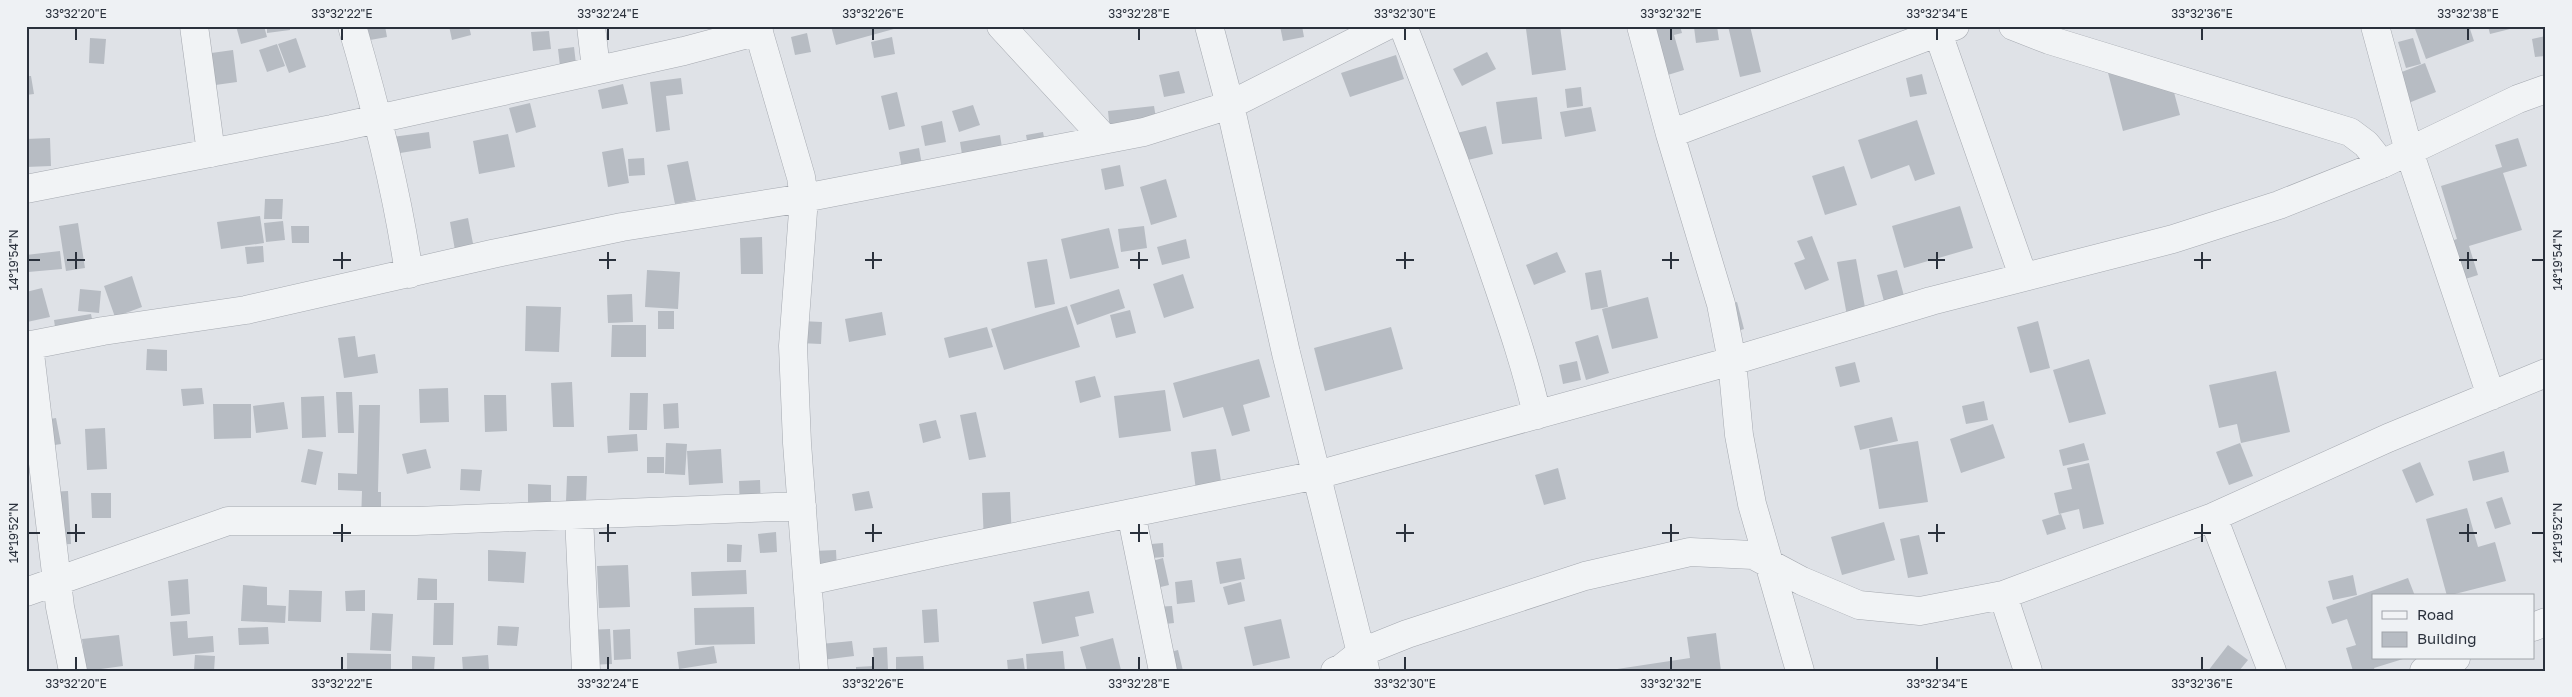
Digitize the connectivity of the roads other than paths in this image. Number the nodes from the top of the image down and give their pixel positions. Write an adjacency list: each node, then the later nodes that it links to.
1 (194, 26): 20 (street)
2 (352, 26): 16 (street)
3 (590, 26): 13 (street)
4 (1001, 26): 18 (street)
5 (1209, 26): 15 (street)
6 (1386, 26): 15 (street)
7 (1403, 26): 30 (street)
8 (1641, 26): 17 (street)
9 (2013, 26): 21 (street)
10 (2375, 26): 19 (street)
11 (758, 29): 13 (street); 23 (street)
12 (1946, 30): 17 (street); 25 (street)
13 (596, 69): 16 (street)
14 (2546, 89): 19 (street)
15 (1230, 105): 18 (street); 31 (street)
16 (378, 117): 20 (street); 24 (street)
17 (1670, 134): 27 (street)
18 (1105, 139): 23 (street)
19 (2409, 151): 21 (street); 29 (street)
20 (212, 153): 22 (street)
21 (2382, 164): 25 (street)
22 (26, 189)
23 (804, 198): 24 (street); 32 (street)
24 (409, 274): 26 (street)
25 (2023, 276): 27 (street)
26 (28, 345): 38 (street)
27 (1732, 361): 30 (street); 36 (street)
28 (2546, 373): 29 (street)
29 (2491, 396): 35 (street)
30 (1537, 415): 31 (street)
31 (1317, 475): 33 (street); 44 (street)
32 (802, 506): 34 (street); 37 (street)
33 (1131, 513): 37 (street); 48 (street)
34 (579, 516): 38 (street); 46 (street)
35 (2213, 517): 40 (street); 52 (street)
36 (1771, 565): 40 (street); 44 (street); 50 (street)
37 (808, 581): 47 (street)
38 (58, 582): 39 (street); 45 (street)
39 (26, 592)
40 (2003, 595): 51 (street)
41 (2546, 622): 42 (street)
42 (2534, 627)
43 (2451, 660): 53 (street)
44 (1364, 661): 49 (street)
45 (73, 671)
46 (586, 671)
47 (814, 671)
48 (1163, 671)
49 (1335, 671)
50 (1800, 671)
51 (2028, 671)
52 (2272, 671)
53 (2424, 671)

